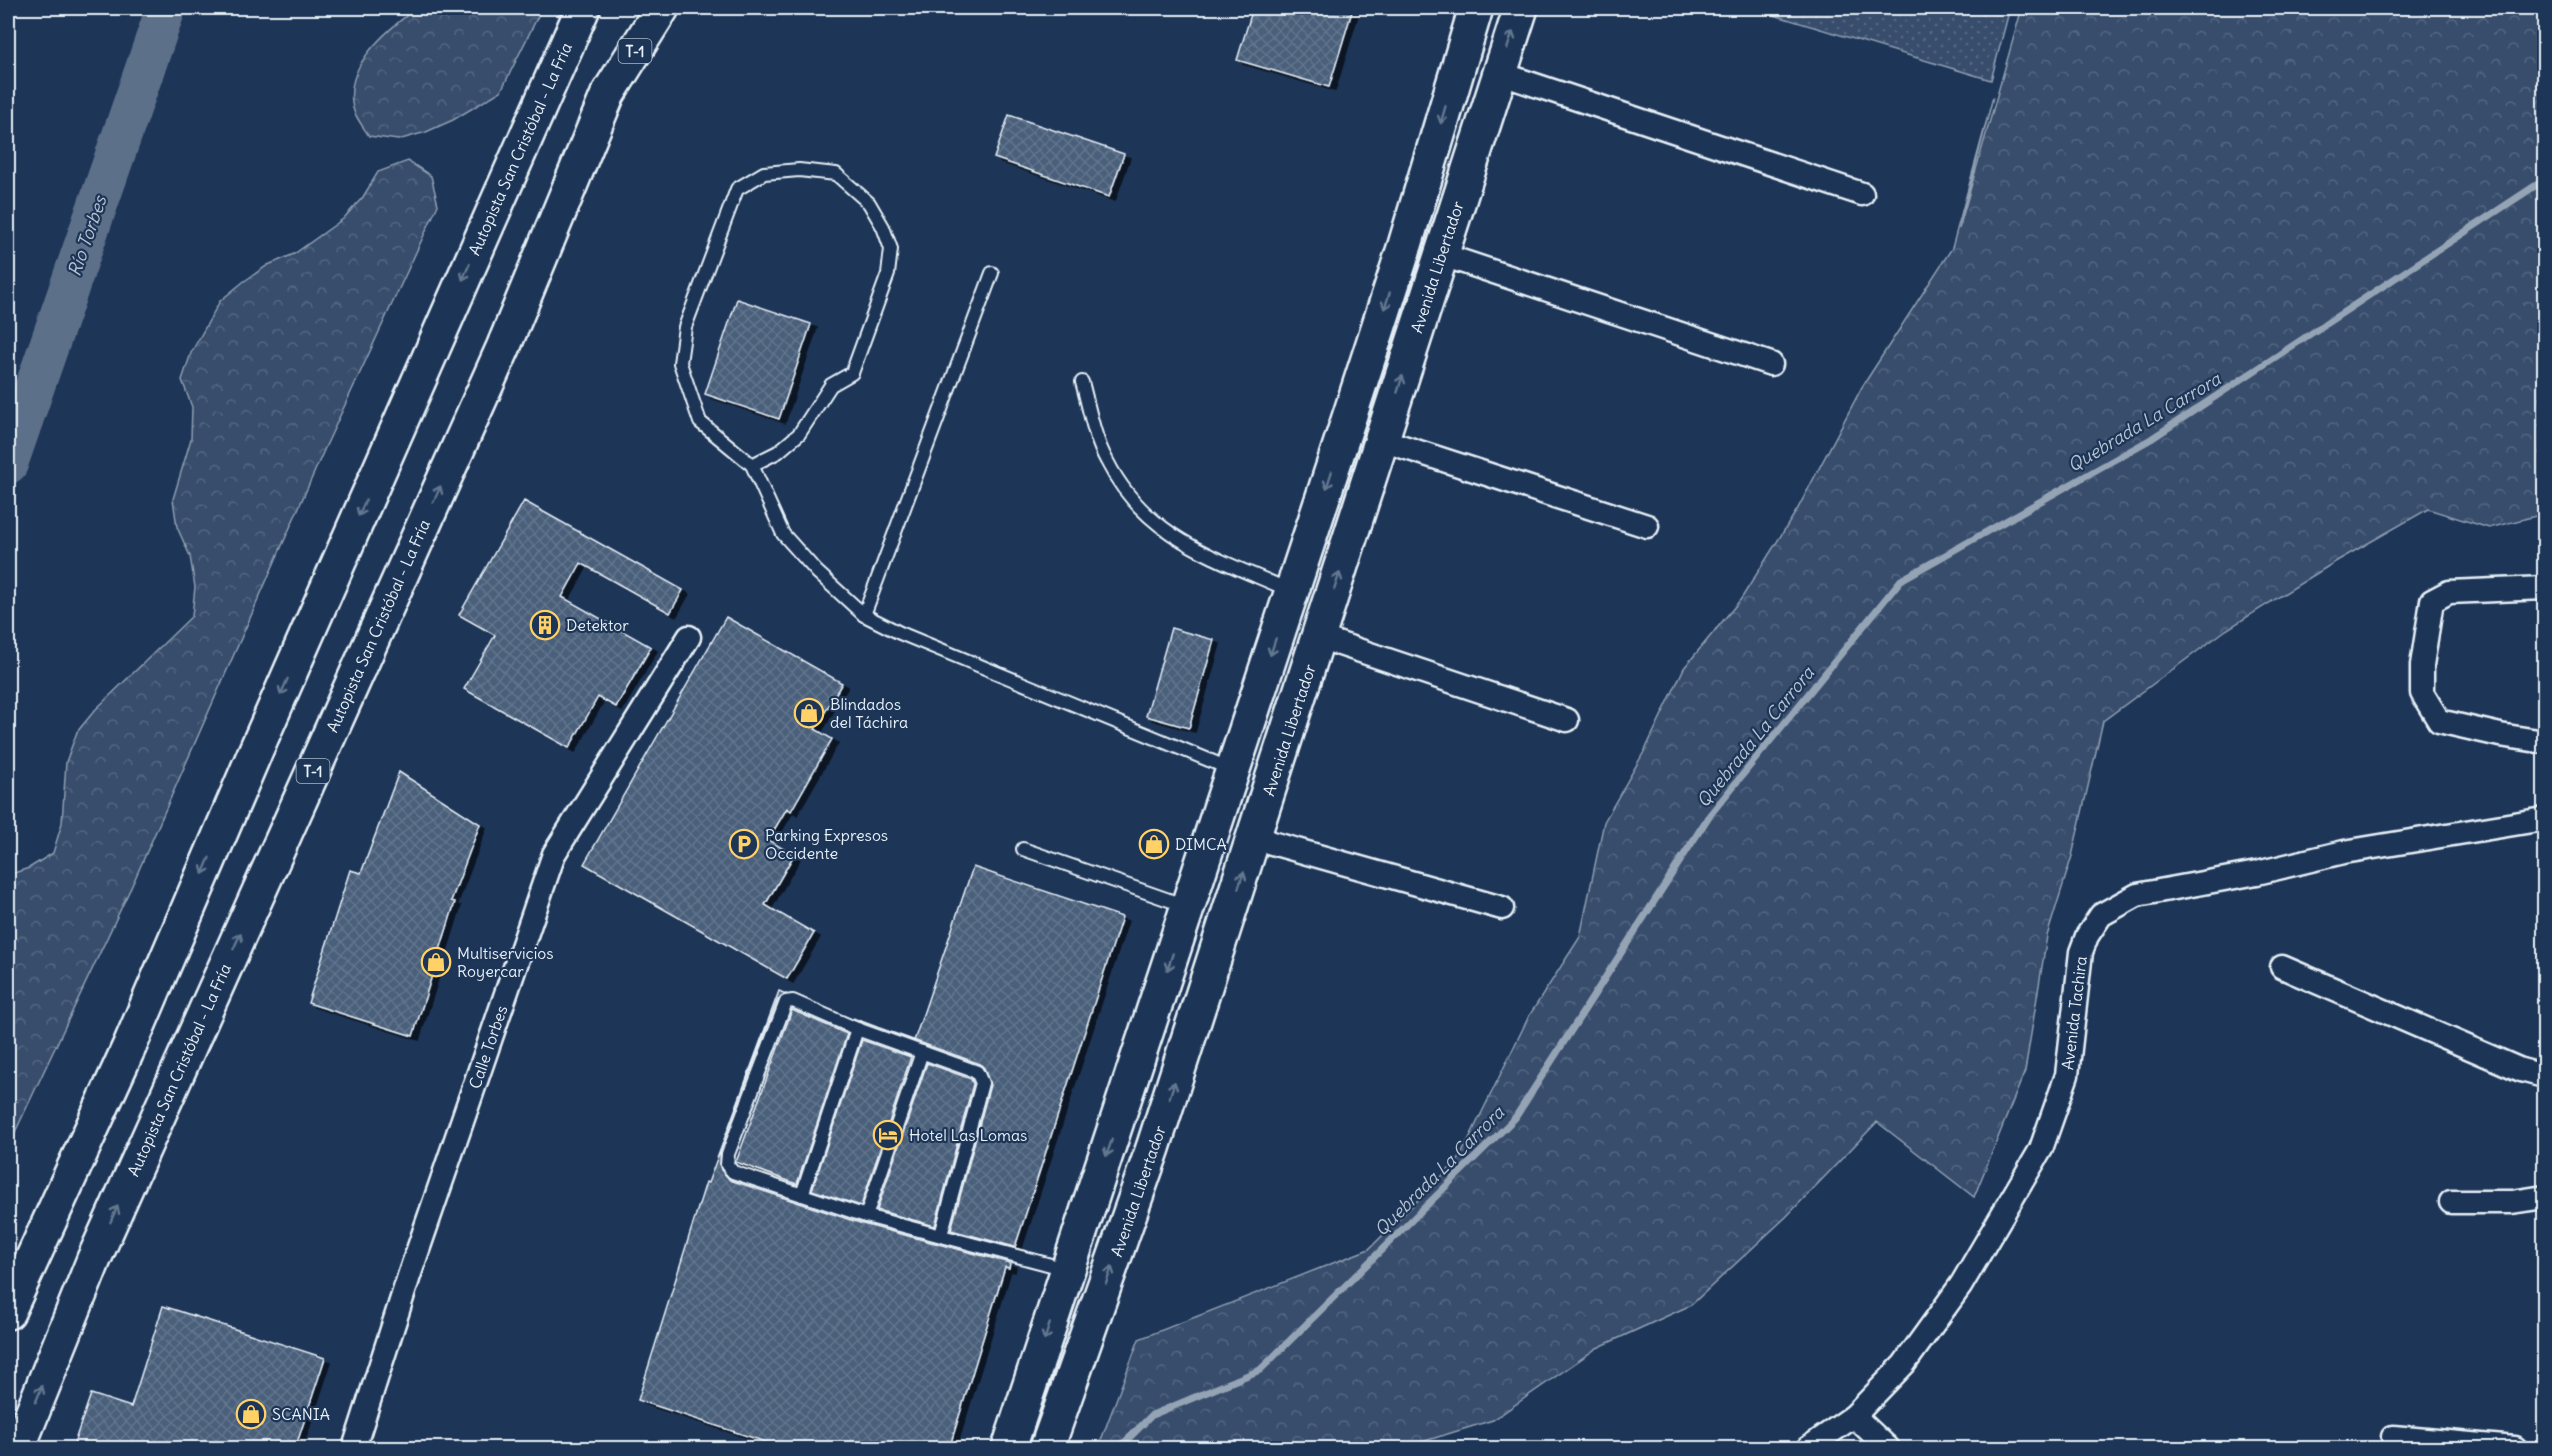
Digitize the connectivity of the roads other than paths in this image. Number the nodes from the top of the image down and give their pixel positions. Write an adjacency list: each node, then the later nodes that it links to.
1 (584, 8): 39 (main road, Autopista San Cristóbal - La Fría, one-way to 39)
2 (640, 8): 7 (main road)
3 (663, 8): 7 (main road, Autopista San Cristóbal - La Fría / T-1)
4 (1476, 8): 17 (main road, one-way to 17)
5 (1521, 8): 6 (main road, Avenida Libertador, one-way to 5)
6 (1499, 73): 8 (street); 9 (main road, Avenida Libertador)
7 (608, 94): 42 (main road, Autopista San Cristóbal - La Fría / T-1, one-way to 7)
8 (1862, 194)
9 (1440, 254): 11 (street); 13 (main road, Avenida Libertador, one-way to 9)
10 (992, 273): 18 (lane)
11 (1771, 364)
12 (1082, 382): 17 (lane)
13 (1382, 440): 15 (street); 20 (main road, Avenida Libertador, one-way to 13)
14 (752, 465): 14 (lane); 18 (lane)
15 (1647, 526)
16 (2544, 588): 22 (street)
17 (1292, 591): 23 (main road, one-way to 23)
18 (864, 615): 23 (lane)
19 (689, 637): 43 (street, Calle Torbes)
20 (1319, 637): 21 (street); 25 (main road, Avenida Libertador)
21 (1567, 720)
22 (2544, 742)
23 (1233, 770): 27 (main road)
24 (2544, 819): 40 (street, Avenida Tachira)
25 (1254, 838): 28 (street); 45 (main road, Avenida Libertador, one-way to 25)
26 (1023, 849): 27 (lane)
27 (1188, 906): 38 (main road, one-way to 38)
28 (1502, 908)
29 (2282, 967): 32 (street)
30 (857, 1029): 31 (lane); 33 (lane); 33 (lane)
31 (922, 1052): 36 (lane); 37 (lane)
32 (2544, 1076)
33 (802, 1195): 36 (lane)
34 (2544, 1197): 35 (street)
35 (2451, 1202)
36 (866, 1216): 37 (lane)
37 (941, 1235): 38 (lane)
38 (1068, 1269): 44 (main road, one-way to 44)
39 (8, 1312)
40 (1854, 1416): 46 (street, Avenida Tachira); 47 (street)
41 (2393, 1437): 48 (street)
42 (18, 1449)
43 (354, 1449)
44 (1009, 1449)
45 (1047, 1449)
46 (1808, 1449)
47 (1888, 1449)
48 (2515, 1449)

